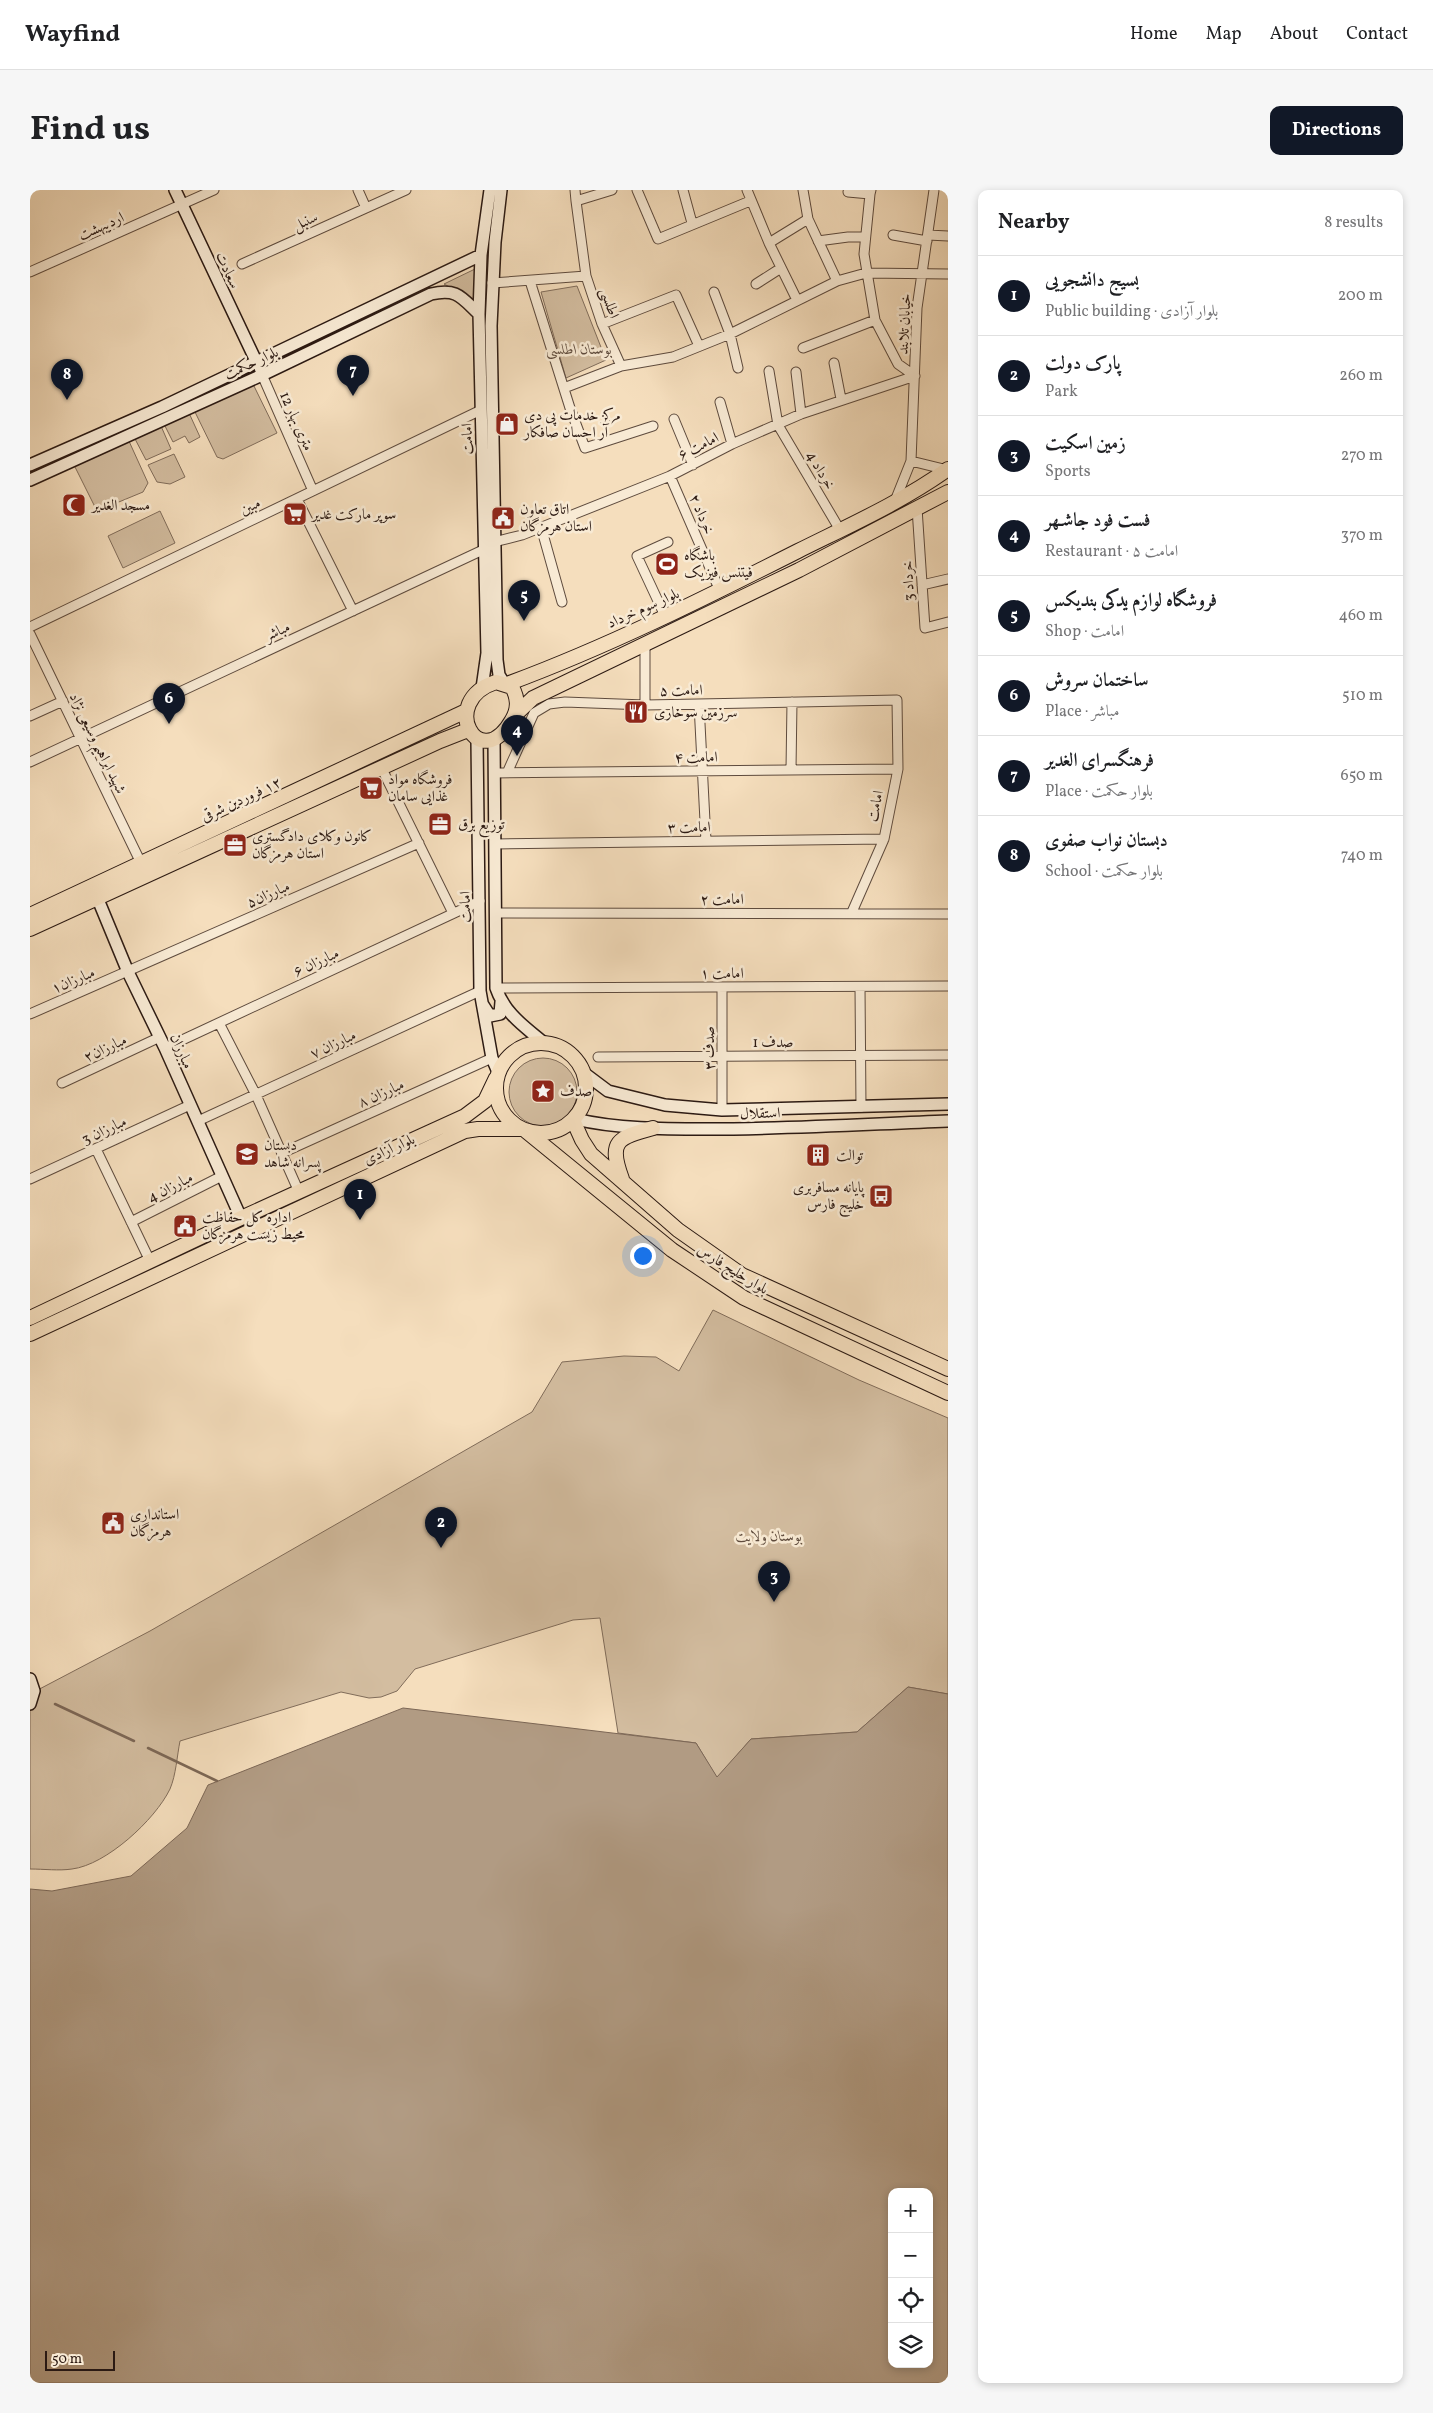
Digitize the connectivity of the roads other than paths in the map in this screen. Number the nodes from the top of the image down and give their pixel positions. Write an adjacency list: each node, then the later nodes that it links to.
1 (175, 190): 18 (street, سعادت)
2 (214, 190): 18 (street, اردیبهشت)
3 (358, 190): 19 (street)
4 (406, 190): 19 (street, سنبل)
5 (490, 190): 28 (street, امامت)
6 (501, 190): 39 (street, امامت)
7 (575, 190): 17 (street, اطلسی)
8 (612, 190): 17 (street)
9 (636, 190): 21 (street)
10 (683, 190): 21 (street)
11 (747, 190): 16 (street)
12 (803, 190): 20 (street)
13 (934, 190): 25 (street, خیابان تلابند)
14 (848, 192): 15 (street)
15 (871, 192): 24 (street)
16 (750, 200): 21 (street); 27 (street)
17 (576, 202): 36 (street, اطلسی)
18 (182, 206): 32 (street, اردیبهشت); 49 (street, سعادت)
19 (366, 208): 30 (street, سنبل)
20 (808, 219): 26 (street); 27 (street)
21 (692, 223)
22 (893, 235): 25 (street)
23 (948, 236): 25 (street)
24 (865, 237): 26 (street); 33 (street)
25 (927, 238): 34 (street, خیابان تلابند)
26 (818, 241): 38 (street)
27 (768, 243): 31 (street)
28 (481, 254): 43 (street, امامت); 49 (street, بلوار حکمت)
29 (30, 260): 32 (street)
30 (242, 264)
31 (781, 268): 40 (street); 42 (street)
32 (32, 271)
33 (866, 273): 34 (street); 38 (street); 44 (street)
34 (921, 273): 35 (street); 56 (street, خیابان تلابند)
35 (948, 274)
36 (586, 276): 37 (street); 45 (street, اطلسی)
37 (530, 281): 39 (street); 57 (street)
38 (837, 281): 42 (street)
39 (492, 283): 80 (street, امامت)
40 (756, 284)
41 (714, 292): 46 (street)
42 (797, 300): 46 (street)
43 (479, 314): 55 (street, بلوار حکمت); 60 (street, امامت)
44 (875, 320): 48 (street); 56 (street)
45 (602, 324): 47 (street); 51 (street, اطلسی)
46 (730, 334): 47 (street); 52 (street)
47 (699, 346): 51 (street)
48 (803, 348)
49 (256, 362): 55 (street, 12 متری بهار); 67 (street, بلوار حکمت)
50 (834, 363): 58 (street)
51 (621, 366): 57 (street)
52 (738, 368)
53 (769, 371): 63 (street)
54 (796, 372): 61 (street)
55 (262, 375): 71 (street, بلوار حکمت); 72 (street, 12 متری بهار)
56 (915, 376): 58 (street, امامت ۶); 66 (street, خیابان تلابند)
57 (564, 388): 64 (street)
58 (842, 399): 61 (street, امامت ۶)
59 (720, 402): 65 (street)
60 (481, 410): 72 (street, مبین); 80 (street, امامت)
61 (801, 414): 63 (street, امامت ۶)
62 (674, 419): 68 (street)
63 (778, 425): 65 (street, امامت ۶); 78 (street, خرداد 4)
64 (653, 426)
65 (732, 444): 68 (street, امامت ۶)
66 (911, 461): 69 (street); 75 (street, خیابان تلابند)
67 (30, 465)
68 (693, 465): 70 (street, امامت ۶)
69 (947, 470): 75 (main road, بلوار سوم خرداد)
70 (670, 476): 77 (street, امامت ۶); 83 (street, خرداد ۲)
71 (30, 480)
72 (313, 491): 74 (street, مبین)
73 (948, 492): 76 (main road)
74 (297, 499): 85 (street); 88 (street, مبین)
75 (895, 501): 78 (main road, بلوار سوم خرداد)
76 (917, 508): 82 (street, خرداد 3); 90 (main road)
77 (541, 527): 80 (street, امامت ۶); 84 (street)
78 (840, 530): 83 (main road, بلوار سوم خرداد)
79 (668, 542): 86 (street)
80 (489, 545): 85 (street, مباشر); 92 (street, امامت); 94 (street, امامت)
81 (948, 580): 82 (street)
82 (922, 585): 87 (street, خرداد 3)
83 (720, 591): 86 (main road, بلوار سوم خرداد)
84 (562, 602)
85 (353, 610): 105 (street, مباشر)
86 (665, 616): 91 (main road, بلوار سوم خرداد)
87 (948, 622)
88 (30, 627)
89 (30, 634): 96 (street, شهید ابراهیم وسیعی نژاد)
90 (645, 645): 93 (main road); 99 (street)
91 (543, 671): 92 (main road, بلوار سوم خرداد); 93 (main road)
92 (505, 684): 94 (main road); 102 (main road)
93 (556, 686): 102 (main road)
94 (482, 688): 100 (main road)
95 (897, 700): 97 (street, امامت ۵); 110 (street, امامت)
96 (63, 701): 101 (street); 105 (street, شهید ابراهیم وسیعی نژاد)
97 (792, 702): 98 (street, امامت ۵); 111 (street)
98 (699, 704): 99 (street, امامت ۵); 112 (street)
99 (645, 705): 113 (street, امامت ۵)
100 (466, 711): 103 (main road, ١٢ فروردین شرقی); 104 (main road)
101 (30, 716)
102 (514, 716): 106 (main road)
103 (432, 728): 107 (main road); 119 (main road, ١٢ فروردین شرقی)
104 (472, 735): 106 (main road); 107 (main road, ١٢ فروردین شرقی); 121 (street, امامت)
105 (80, 739): 108 (street, مباشر); 119 (street, شهید ابراهیم وسیعی نژاد)
106 (494, 739): 114 (street, امامت)
107 (440, 741): 109 (main road, ١٢ فروردین شرقی)
108 (30, 762)
109 (382, 769): 117 (street); 120 (main road, ١٢ فروردین شرقی)
110 (898, 769): 111 (street, امامت ۴); 115 (street, امامت)
111 (791, 770): 112 (street, امامت ۴)
112 (702, 771): 113 (street, امامت ۴); 116 (street)
113 (507, 772): 114 (street, امامت ۴)
114 (495, 773): 118 (street, امامت)
115 (884, 839): 116 (street, امامت ۳); 122 (street, امامت)
116 (706, 841): 118 (street, امامت ۳)
117 (419, 843): 123 (street); 128 (street, مبارزان۵)
118 (495, 844): 124 (street, امامت)
119 (141, 863): 125 (main road, ١٢ فروردین شرقی)
120 (97, 897): 127 (main road, ١٢ فروردین شرقی); 128 (street, مبارزان)
121 (480, 901): 123 (street, مبارزان ۶); 133 (street, امامت)
122 (852, 912): 124 (street, امامت ۲); 126 (street, امامت ۲)
123 (453, 913): 137 (street, مبارزان ۶)
124 (496, 913): 132 (street, امامت)
125 (30, 914)
126 (948, 914)
127 (30, 929)
128 (128, 972): 136 (street, مبارزان۱); 138 (street, مبارزان)
129 (860, 986): 130 (street, امامت ۱); 131 (street, امامت ۱); 142 (street)
130 (948, 986)
131 (722, 987): 132 (street, امامت ۱); 141 (street, صدف ۳)
132 (496, 988): 134 (street, امامت)
133 (480, 990): 135 (street, امامت); 149 (street, مبارزان ۷)
134 (501, 1002): 135 (street); 139 (street, امامت)
135 (482, 1003): 145 (street, امامت)
136 (30, 1014)
137 (219, 1023): 140 (street, مبارزان ۶); 149 (street)
138 (160, 1037): 140 (street, مبارزان); 148 (street, مبارزان۲)
139 (544, 1043): 146 (main road); 147 (main road)
140 (165, 1048): 151 (street, مبارزان)
141 (722, 1056): 142 (street, صدف 1); 144 (street, صدف 1); 153 (street, صدف ۳)
142 (860, 1056): 143 (street, صدف 1); 152 (street)
143 (948, 1056)
144 (598, 1057)
145 (492, 1058): 147 (street, امامت); 160 (street, مبارزان ۸)
146 (584, 1073): 153 (street, استقلال); 154 (main road)
147 (497, 1074): 158 (main road); 164 (main road, بلوار آزادی)
148 (62, 1083)
149 (256, 1094): 155 (street, مبارزان ۷); 160 (street)
150 (948, 1104): 152 (street, استقلال)
151 (190, 1106): 155 (street, مبارزان); 159 (street, مبارزان 3)
152 (861, 1107): 153 (street, استقلال)
153 (722, 1110)
154 (574, 1120): 157 (street, استقلال); 158 (main road); 163 (main road, بلوار خلیج فارس)
155 (198, 1121): 161 (street, مبارزان)
156 (948, 1121): 157 (street, استقلال)
157 (653, 1128): 163 (main road)
158 (524, 1130): 169 (main road, بلوار آزادی); 171 (main road, بلوار خلیج فارس)
159 (96, 1150): 162 (street, مبارزان 3); 166 (street)
160 (282, 1153): 164 (street)
161 (222, 1176): 165 (street, مبارزان); 166 (street, مبارزان 4)
162 (30, 1179)
163 (623, 1182): 170 (main road, بلوار خلیج فارس)
164 (298, 1192): 165 (main road, بلوار آزادی)
165 (241, 1218): 167 (main road, بلوار آزادی)
166 (131, 1222): 167 (street)
167 (150, 1261): 168 (main road, بلوار آزادی)
168 (30, 1318)
169 (30, 1334)
170 (948, 1370)
171 (948, 1393)
172 (30, 1679): 173 (street)
173 (30, 1704)

